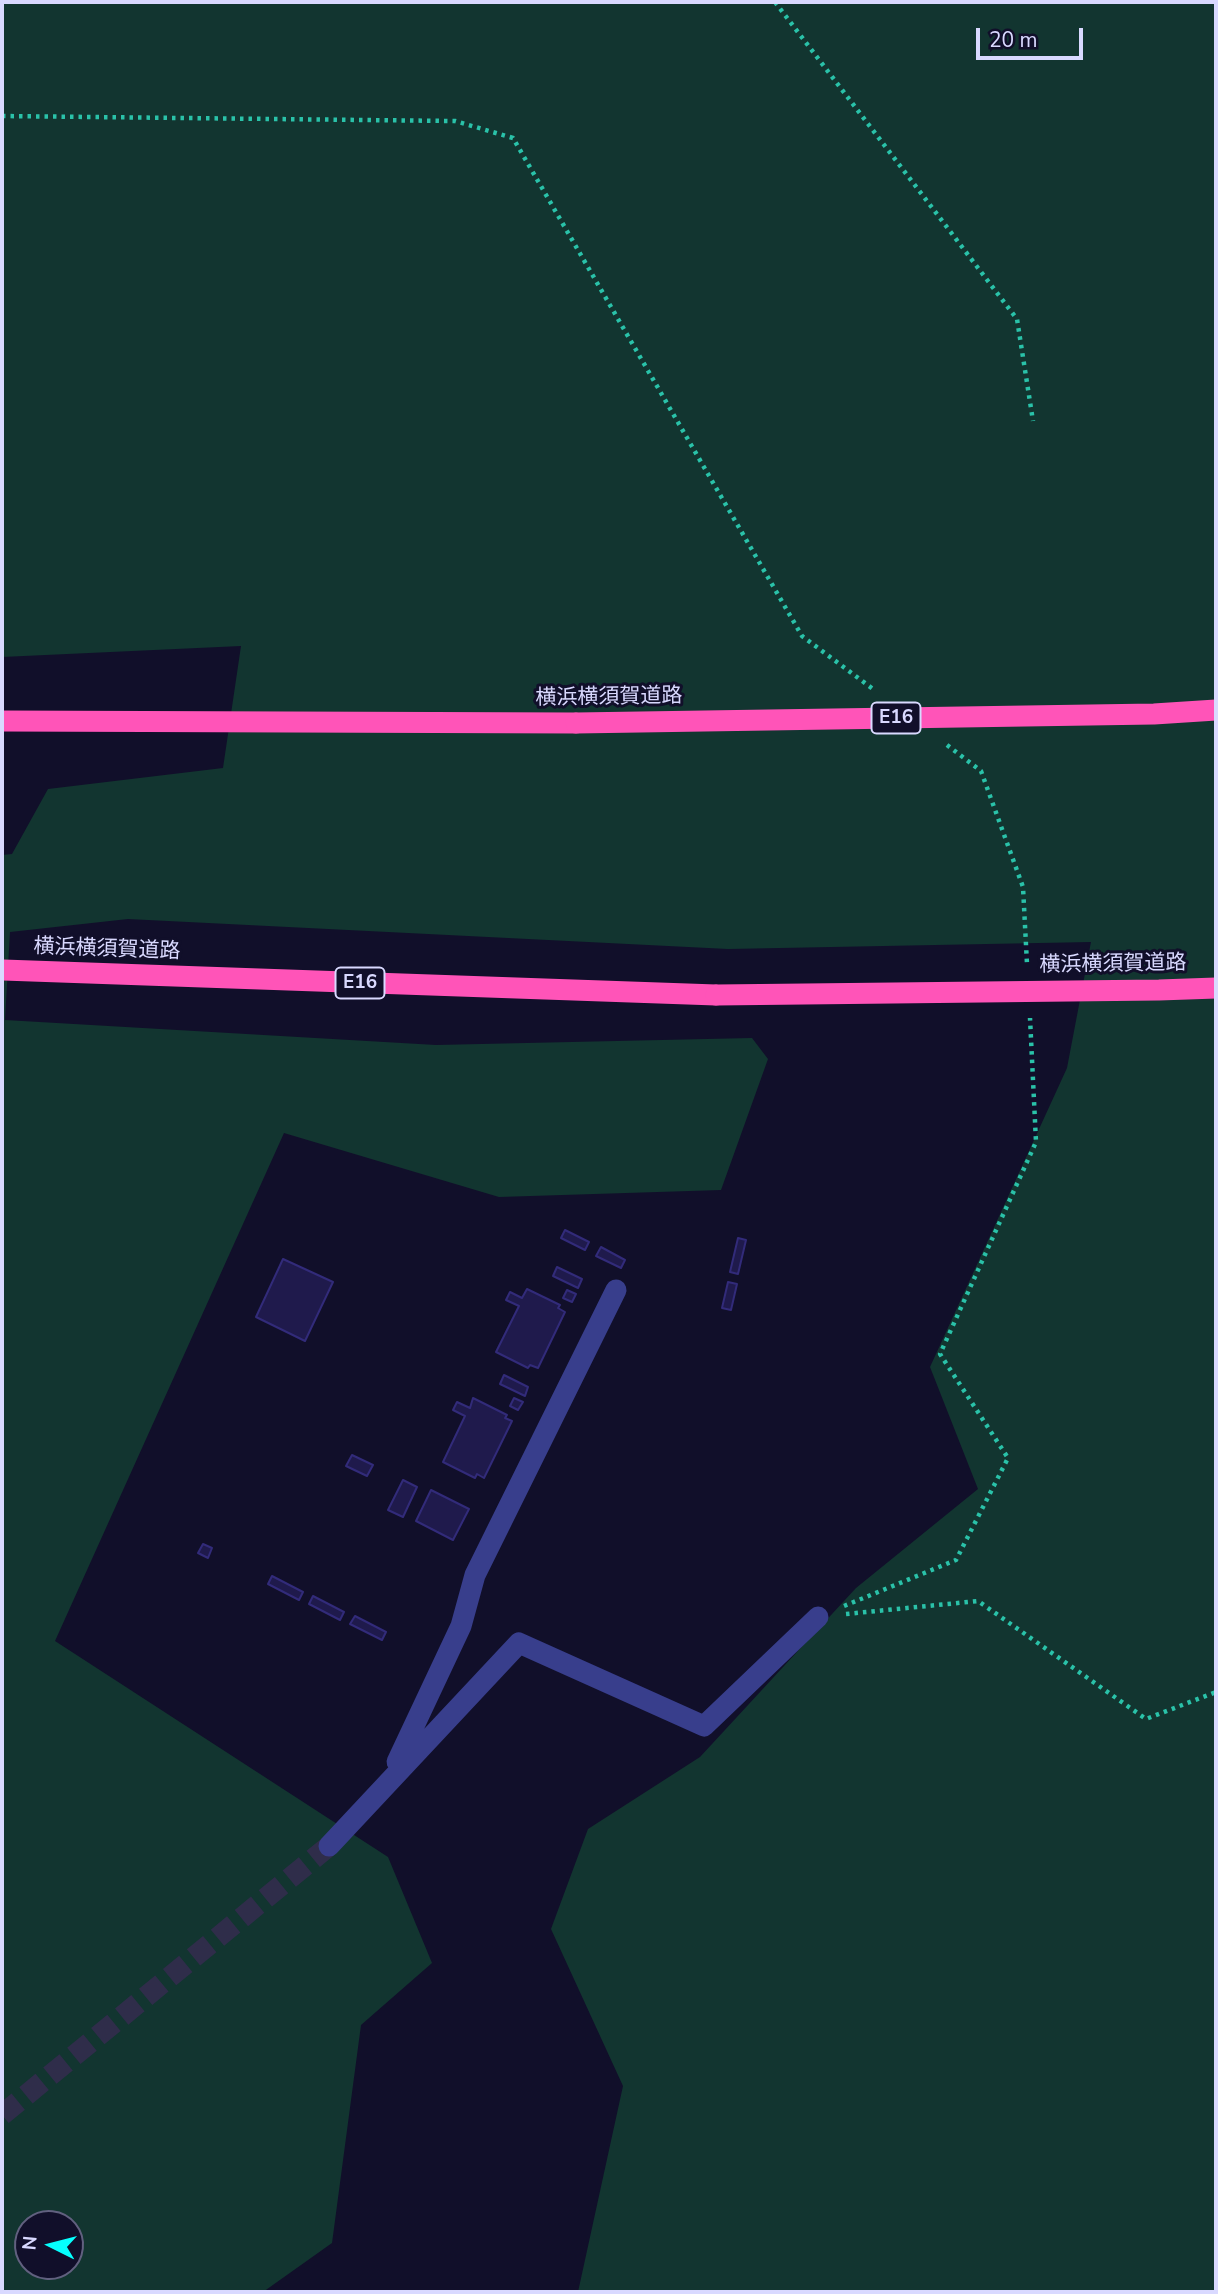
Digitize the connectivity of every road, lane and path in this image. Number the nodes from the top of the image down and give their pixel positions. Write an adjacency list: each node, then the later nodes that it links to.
1 (775, 2): 2 (path)
2 (1033, 421)
3 (1216, 710): 4 (highway, 横浜横須賀道路 / E16, bridge)
4 (2, 721)
5 (4, 971): 6 (highway, 横浜横須賀道路 / E16, bridge)
6 (1216, 988)
7 (616, 1290): 10 (lane)
8 (818, 1617): 9 (path); 10 (lane)
9 (1216, 1692)
10 (389, 1780): 11 (lane)
11 (330, 1846)

